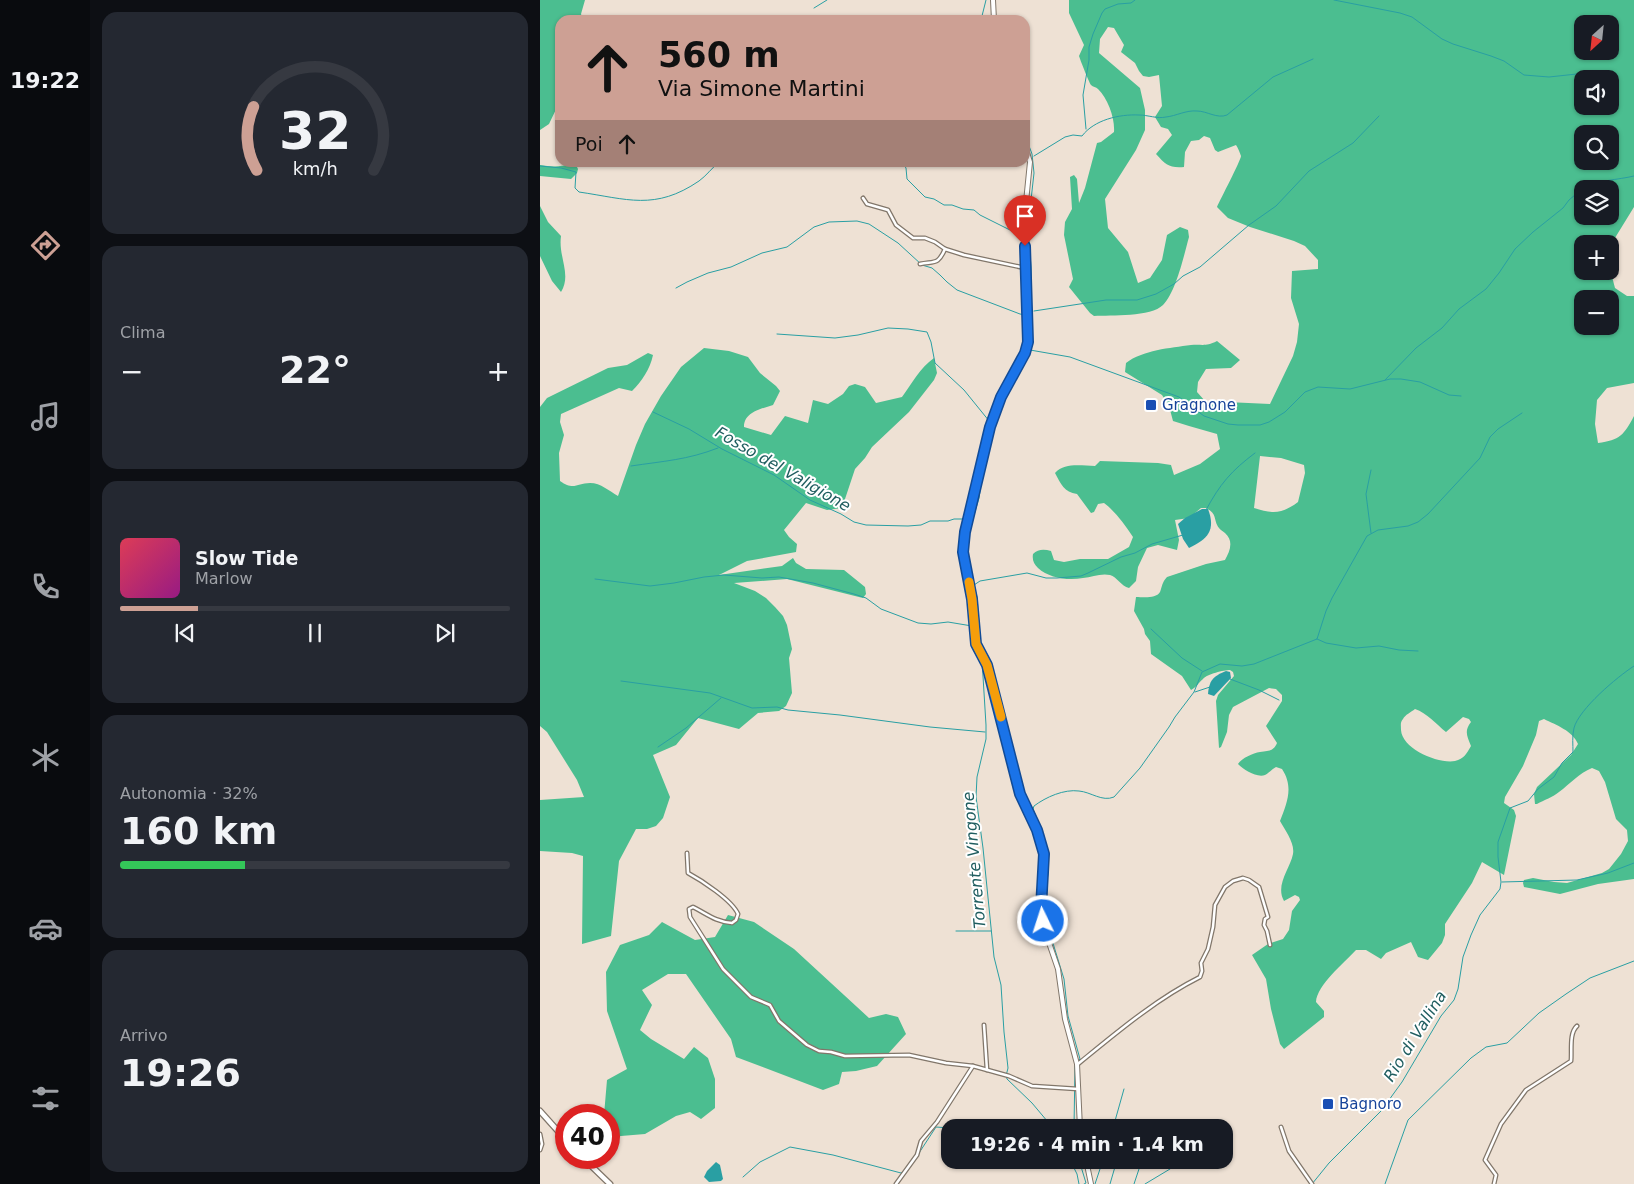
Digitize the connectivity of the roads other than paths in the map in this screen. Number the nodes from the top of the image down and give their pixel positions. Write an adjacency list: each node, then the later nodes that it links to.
1 (993, 0): 2 (street)
2 (994, 15)
3 (1029, 167): 7 (street)
4 (864, 198): 5 (street)
5 (945, 249): 6 (street); 7 (street)
6 (921, 264)
7 (1025, 268): 12 (street)
8 (687, 853): 13 (street)
9 (1270, 945): 12 (street)
10 (984, 1025): 14 (street)
11 (1577, 1026): 28 (street)
12 (1077, 1065): 15 (street)
13 (973, 1066): 14 (street); 26 (street)
14 (988, 1070): 15 (street)
15 (1078, 1089): 17 (street)
16 (540, 1111): 19 (main road)
17 (1080, 1119)
18 (1281, 1127): 24 (street)
19 (555, 1128)
20 (540, 1134): 21 (street)
21 (540, 1150)
22 (594, 1169): 25 (main road)
23 (1088, 1169): 27 (street)
24 (1312, 1183)
25 (610, 1184)
26 (896, 1184)
27 (1091, 1184)
28 (1494, 1184)

